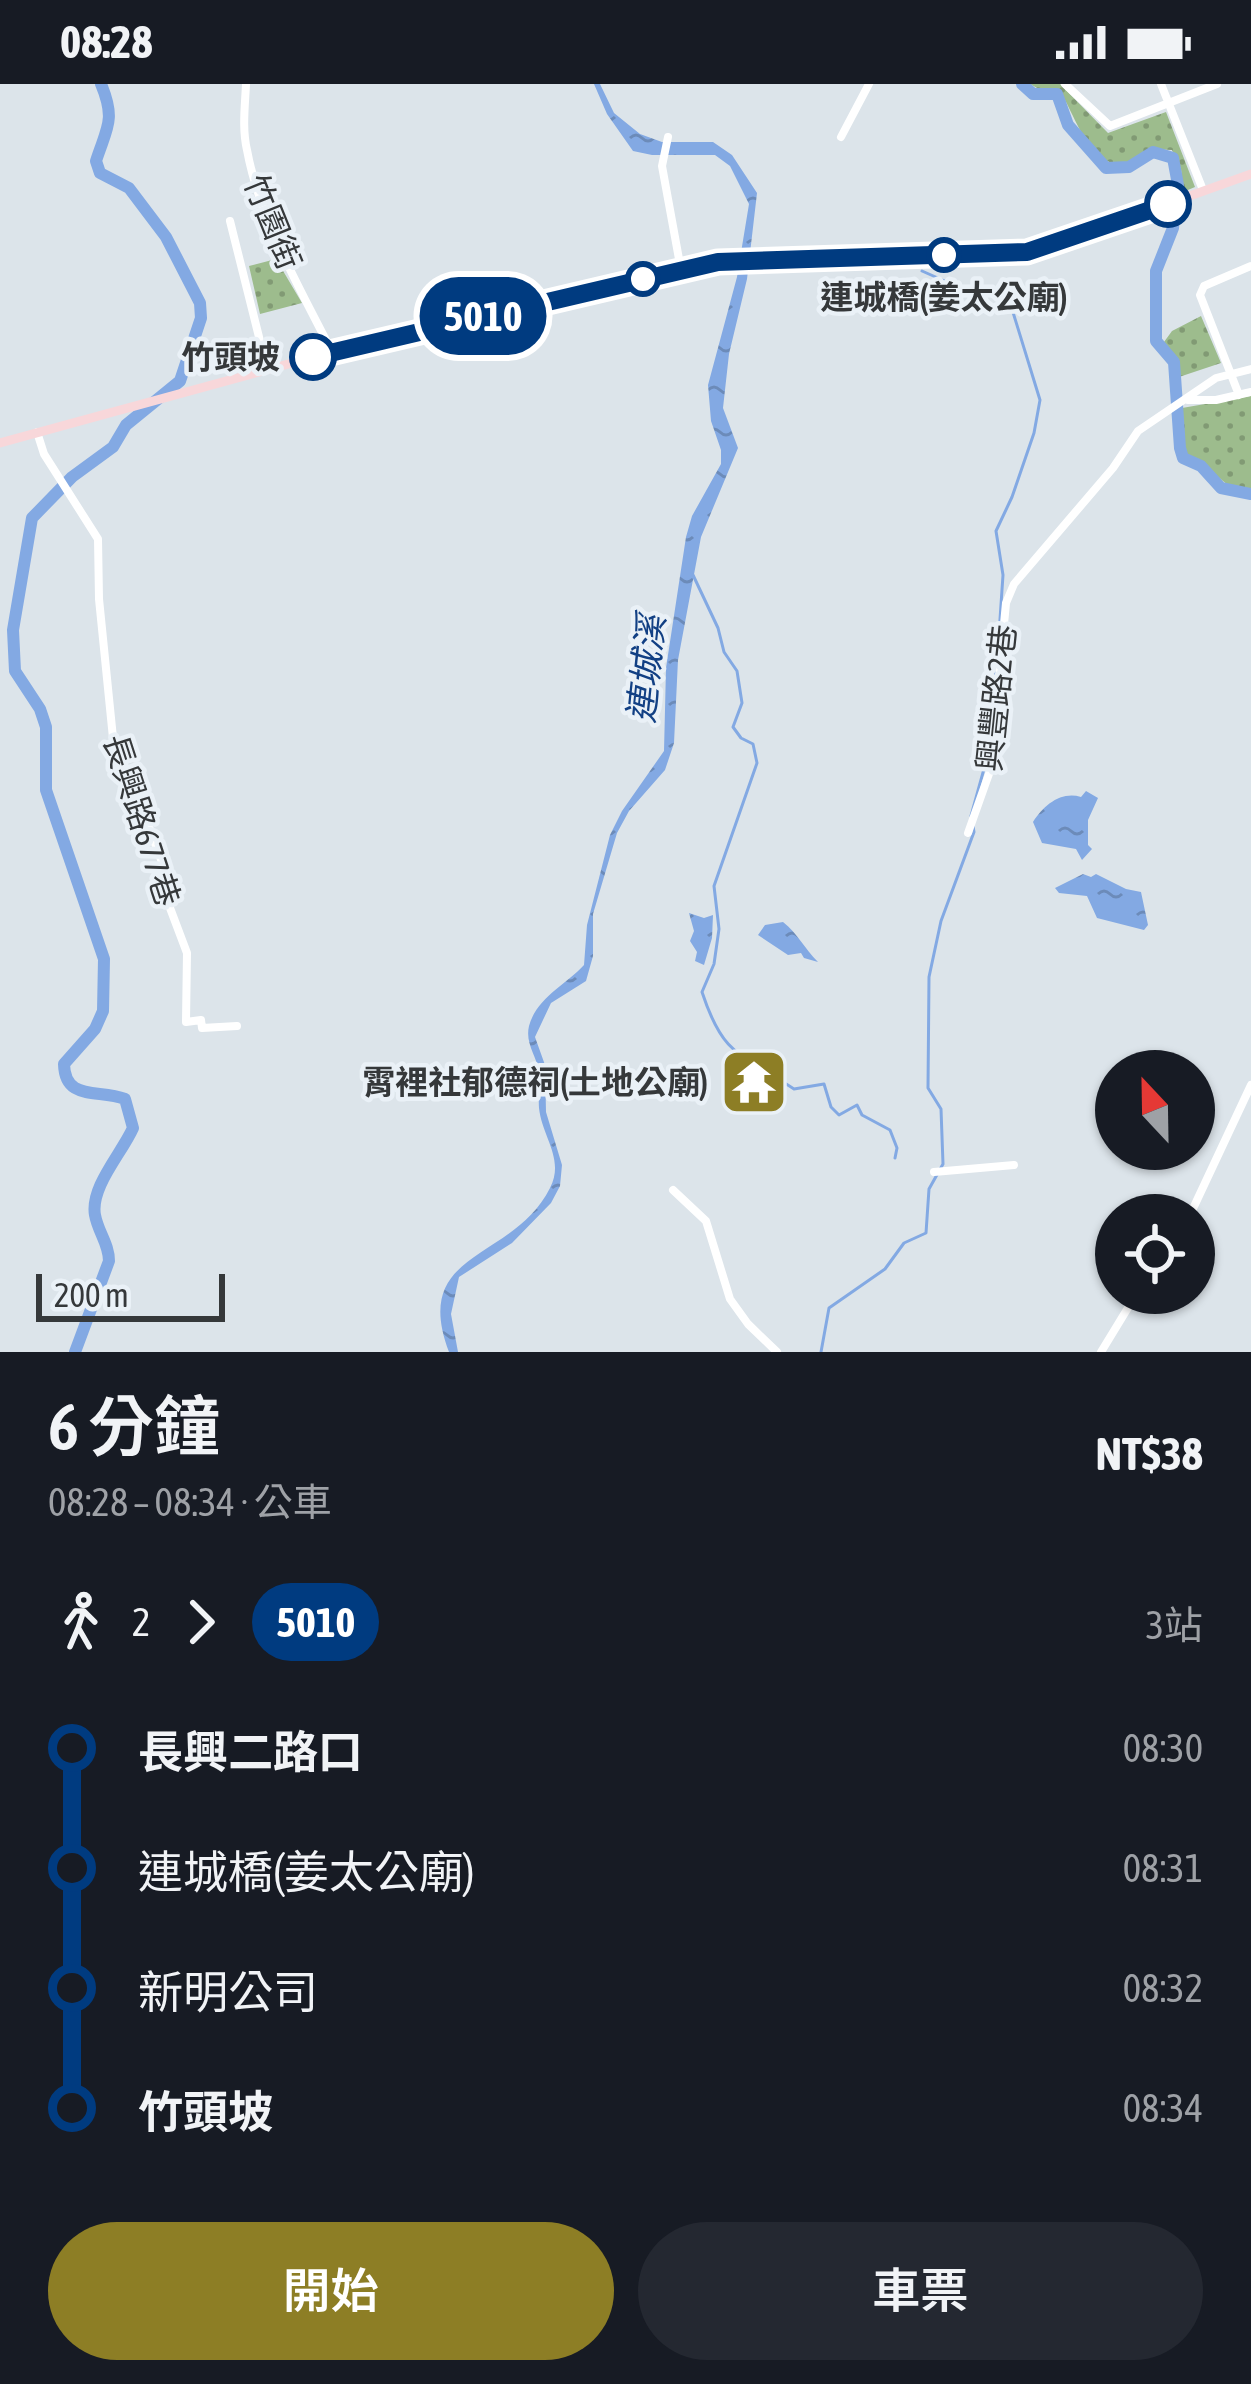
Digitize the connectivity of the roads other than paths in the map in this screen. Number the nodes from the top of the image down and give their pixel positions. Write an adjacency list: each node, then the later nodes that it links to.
1 (246, 84): 14 (street, 竹園街)
2 (869, 84): 7 (street)
3 (1065, 84): 6 (street)
4 (1161, 84): 6 (street)
5 (1217, 84): 6 (street)
6 (1168, 103): 10 (street)
7 (841, 136)
8 (668, 137): 13 (street)
9 (1251, 174): 10 (main road)
10 (1204, 190): 13 (main road)
11 (230, 220): 15 (street)
12 (1251, 266): 17 (street)
13 (681, 270): 14 (main road)
14 (332, 352): 15 (main road)
15 (267, 369): 21 (main road)
16 (1251, 369): 17 (street, 興豐路2巷)
17 (1232, 374): 19 (street); 20 (street, 興豐路2巷)
18 (1251, 392): 19 (street)
19 (1239, 394): 20 (street)
20 (1180, 404): 23 (street, 興豐路2巷)
21 (37, 432): 22 (main road); 24 (street, 長興路677巷)
22 (0, 442)
23 (968, 833)
24 (237, 1026)
25 (1251, 1085): 29 (street)
26 (1014, 1165): 27 (street)
27 (934, 1172)
28 (673, 1190): 31 (street)
29 (1200, 1194)
30 (1124, 1314): 32 (street)
31 (778, 1352)
32 (1101, 1352)

